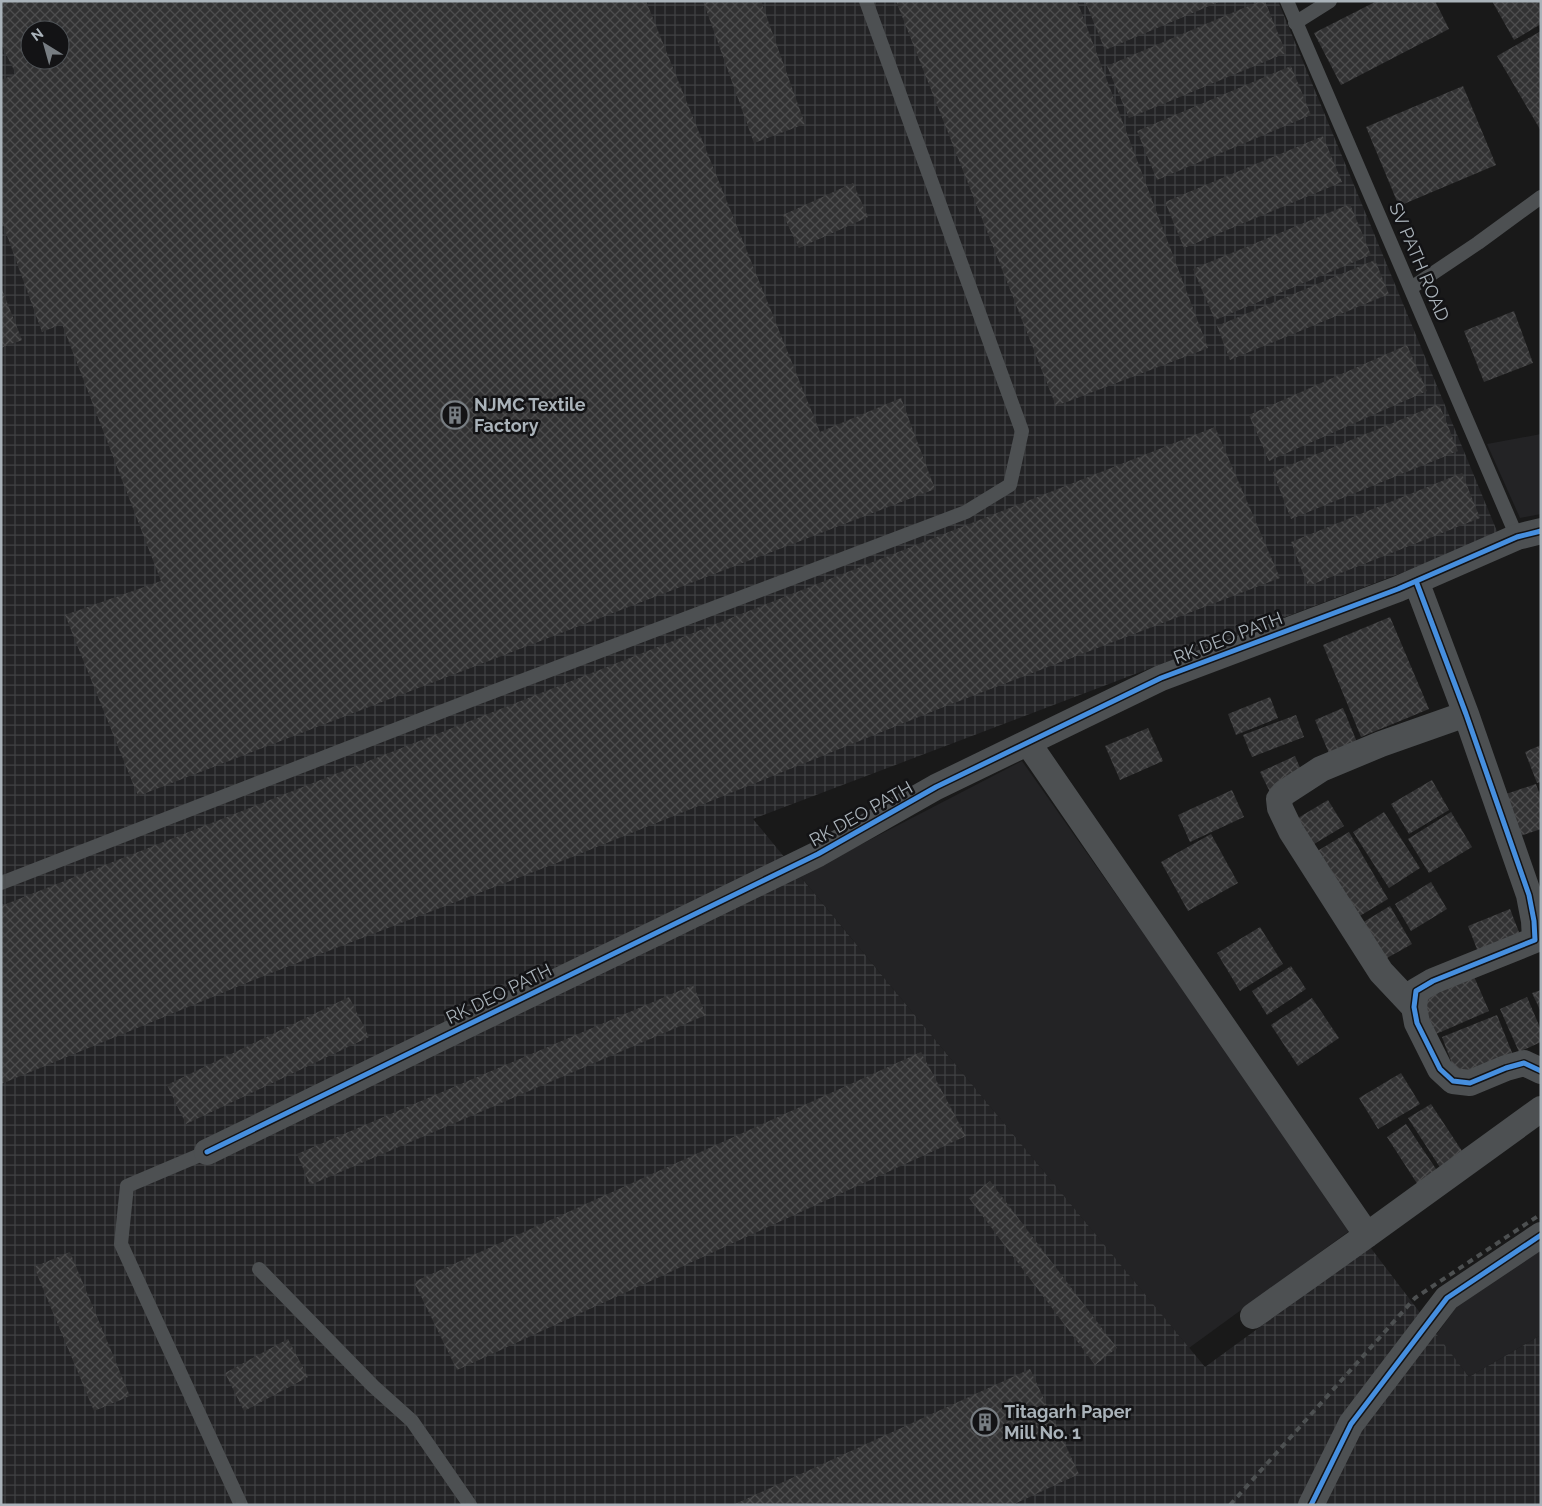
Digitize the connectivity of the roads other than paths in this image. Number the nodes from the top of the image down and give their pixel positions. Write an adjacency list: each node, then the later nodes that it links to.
1 (866, 1): 11 (lane)
2 (1287, 1): 4 (lane, SV PATH ROAD)
3 (1330, 1): 4 (lane)
4 (1295, 22): 6 (lane, SV PATH ROAD)
5 (1541, 197): 6 (lane)
6 (1411, 288): 7 (lane, SV PATH ROAD)
7 (1529, 534): 8 (street, RK DEO PATH)
8 (1416, 581): 9 (street); 10 (street, RK DEO PATH)
9 (1466, 714): 12 (street); 12 (street)
10 (1028, 743): 15 (street, RK DEO PATH); 16 (street)
11 (1, 883)
12 (1414, 1007): 13 (street)
13 (1541, 1072)
14 (1541, 1108): 16 (street)
15 (207, 1152): 20 (lane)
16 (1368, 1235): 19 (street)
17 (1541, 1235): 22 (street)
18 (259, 1269): 21 (lane)
19 (1253, 1316)
20 (241, 1505)
21 (470, 1505)
22 (1311, 1505)

